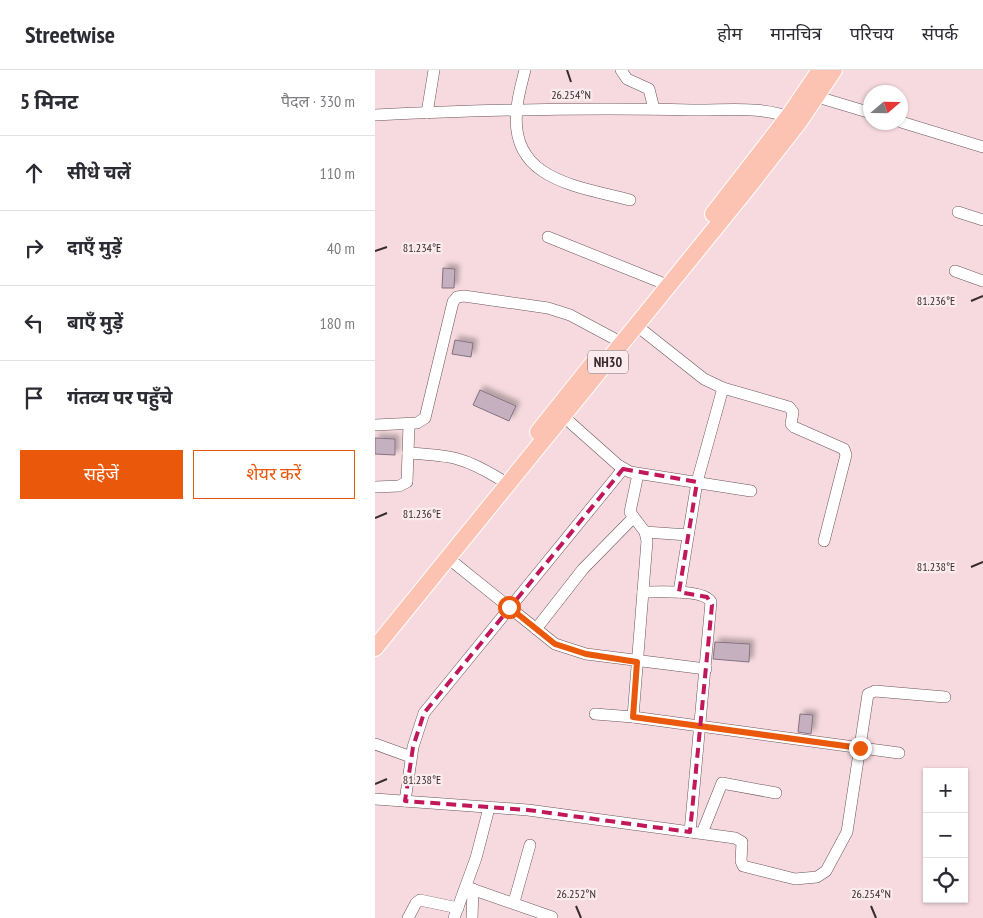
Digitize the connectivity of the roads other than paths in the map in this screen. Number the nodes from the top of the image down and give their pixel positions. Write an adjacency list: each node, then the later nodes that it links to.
1 (434, 70): 10 (street)
2 (525, 70): 7 (street)
3 (621, 70): 8 (street)
4 (820, 70): 6 (highway, NH30)
5 (834, 70): 6 (highway, NH30)
6 (810, 94): 9 (street); 12 (highway, NH30)
7 (517, 108): 8 (street); 10 (street); 15 (street)
8 (654, 109): 12 (street)
9 (863, 110)
10 (427, 112): 11 (street)
11 (375, 115)
12 (793, 120): 21 (highway, NH30); 22 (highway, NH30)
13 (908, 124): 14 (street)
14 (983, 147)
15 (630, 200)
16 (958, 212): 17 (street)
17 (983, 220)
18 (548, 237): 21 (street)
19 (955, 272): 20 (street)
20 (983, 281)
21 (659, 282): 23 (highway, NH30)
22 (637, 326): 24 (street); 25 (highway, NH30)
23 (613, 338): 26 (street); 31 (highway, NH30)
24 (723, 388): 32 (street); 38 (street)
25 (564, 417): 29 (street); 39 (highway, NH30)
26 (409, 424): 27 (street); 28 (street)
27 (375, 425)
28 (408, 453): 31 (street); 33 (street)
29 (623, 469): 30 (street); 42 (street)
30 (638, 474): 32 (street); 35 (street)
31 (500, 479): 44 (highway, NH30)
32 (697, 482): 34 (street); 37 (street)
33 (375, 487)
34 (751, 491)
35 (633, 518): 36 (street); 43 (street)
36 (645, 532): 37 (street); 40 (street)
37 (688, 535): 41 (street)
38 (824, 540)
39 (448, 558): 42 (street); 45 (highway, NH30)
40 (643, 592): 41 (street); 46 (street)
41 (679, 592): 47 (street)
42 (509, 607): 43 (street); 55 (street)
43 (536, 629): 46 (street)
44 (375, 631)
45 (375, 648)
46 (637, 662): 47 (street); 50 (street)
47 (706, 669): 51 (street)
48 (945, 697): 53 (street)
49 (595, 714): 50 (street)
50 (633, 717): 51 (street)
51 (701, 728): 53 (street); 60 (street)
52 (375, 744): 55 (street)
53 (860, 748): 54 (street); 60 (street)
54 (899, 753)
55 (411, 758): 58 (street)
56 (775, 793): 60 (street)
57 (375, 799): 58 (street)
58 (405, 801): 59 (street)
59 (489, 808): 60 (street); 62 (street)
60 (696, 833)
61 (531, 845): 63 (street)
62 (469, 888): 63 (street); 64 (street); 67 (street)
63 (514, 902): 65 (street)
64 (456, 913): 66 (street)
65 (552, 917)
66 (408, 918)
67 (473, 918)

